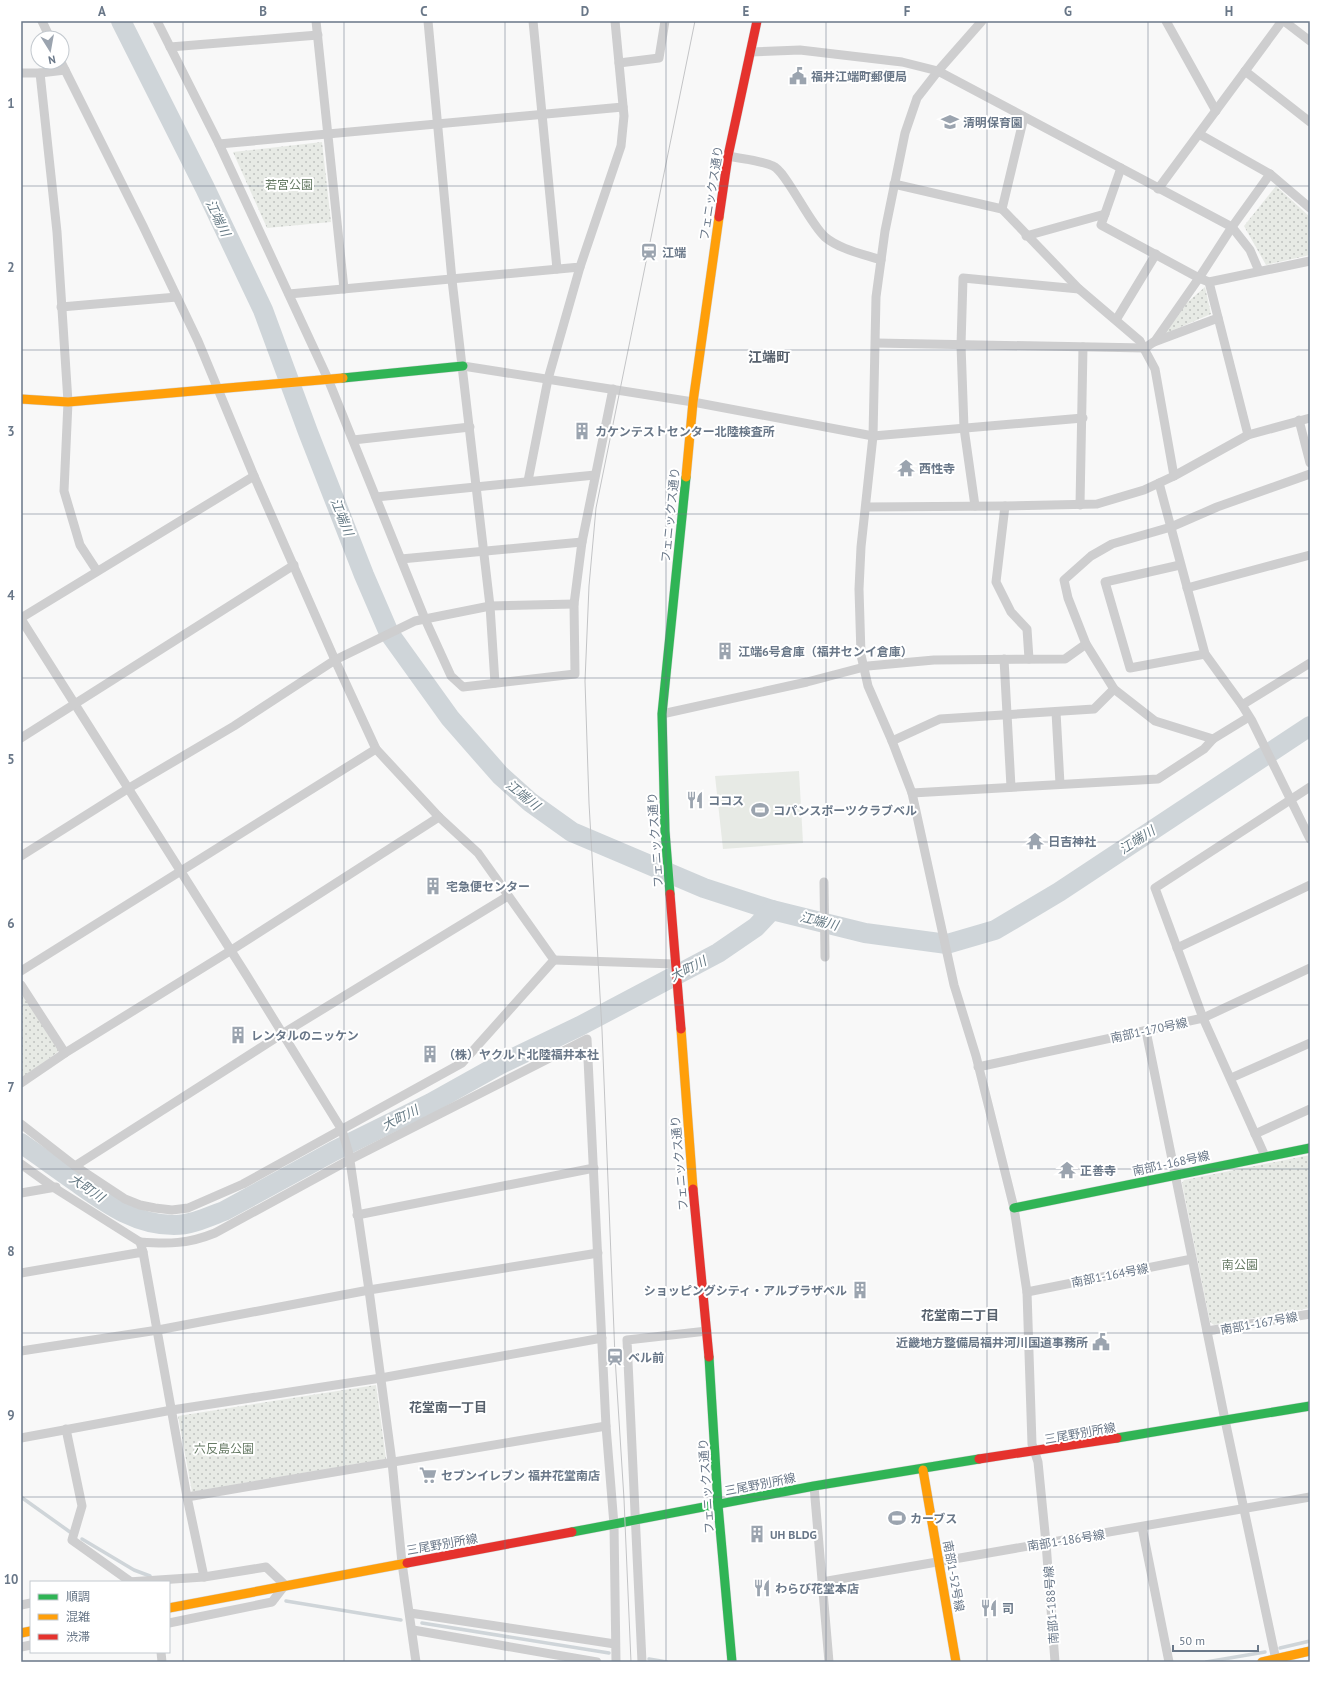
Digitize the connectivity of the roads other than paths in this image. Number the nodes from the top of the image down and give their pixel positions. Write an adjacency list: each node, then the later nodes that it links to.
1 (157, 21): 13 (street)
2 (316, 21): 11 (street)
3 (428, 21): 27 (street)
4 (533, 21): 24 (street)
5 (615, 21): 15 (street)
6 (666, 21): 15 (street)
7 (757, 21): 14 (main road, フェニックス通り)
8 (982, 21): 18 (street, 南部1-188号線)
9 (1166, 21): 23 (street)
10 (1283, 21): 12 (street); 19 (street)
11 (318, 35): 13 (street); 28 (street)
12 (1310, 41)
13 (170, 47): 30 (street)
14 (750, 52): 18 (street); 31 (main road, フェニックス通り)
15 (619, 63): 22 (street)
16 (50, 70): 21 (street)
17 (65, 70): 53 (street)
18 (938, 71): 25 (street); 34 (street, 南部1-188号線)
19 (1245, 71): 23 (street); 26 (street)
20 (21, 73): 21 (street)
21 (40, 73): 54 (street)
22 (623, 107): 24 (street); 44 (street)
23 (1216, 111): 29 (street)
24 (541, 114): 27 (street); 45 (street)
25 (1024, 117): 32 (street); 37 (street)
26 (1310, 122)
27 (437, 124): 28 (street); 48 (street)
28 (327, 134): 30 (street); 50 (street)
29 (1199, 134): 33 (street); 35 (street)
30 (219, 144): 52 (street)
31 (728, 156): 42 (street); 69 (main road, フェニックス通り)
32 (1120, 168): 35 (street); 38 (street)
33 (1270, 174): 36 (street); 39 (street)
34 (894, 184): 37 (street); 42 (street, 南部1-188号線)
35 (1158, 190): 39 (street)
36 (1310, 208)
37 (1002, 209): 40 (street)
38 (1105, 214): 40 (street); 41 (street)
39 (1232, 227): 46 (street); 47 (street)
40 (1026, 236): 51 (street)
41 (1156, 254): 47 (street); 56 (street)
42 (881, 260): 58 (street, 南部1-188号線)
43 (1310, 261): 46 (street)
44 (580, 267): 45 (street); 64 (street)
45 (556, 269): 48 (street)
46 (1259, 271): 49 (street)
47 (1199, 278): 49 (street); 57 (street)
48 (452, 280): 50 (street); 62 (street)
49 (1209, 282): 55 (street)
50 (344, 289): 52 (street)
51 (1078, 289): 56 (street); 59 (street)
52 (289, 294): 63 (street)
53 (177, 297): 54 (street); 66 (street)
54 (62, 307): 68 (street)
55 (1218, 318): 57 (street); 75 (street)
56 (1116, 320): 61 (street)
57 (1153, 342): 61 (street)
58 (876, 343): 59 (street); 76 (street, 南部1-188号線)
59 (961, 345): 60 (street); 74 (street)
60 (1083, 347): 61 (street); 70 (street)
61 (1145, 348): 82 (street)
62 (463, 366): 63 (main road); 64 (street); 73 (street)
63 (328, 379): 66 (main road); 77 (street)
64 (548, 379): 65 (street); 83 (street)
65 (613, 389): 69 (street); 80 (street)
66 (218, 390): 68 (main road); 81 (street)
67 (21, 399): 68 (main road)
68 (68, 402): 98 (street)
69 (693, 402): 76 (street); 116 (main road, フェニックス通り)
70 (1083, 418): 74 (street); 87 (street)
71 (1310, 418): 72 (street)
72 (1299, 420): 75 (street); 78 (street)
73 (470, 427): 77 (street); 85 (street)
74 (964, 428): 76 (street); 88 (street)
75 (1248, 435): 82 (street)
76 (873, 436): 90 (street, 南部1-188号線)
77 (353, 440): 86 (street)
78 (1310, 463)
79 (1310, 474): 91 (street)
80 (595, 475): 83 (street); 92 (street)
81 (254, 476): 96 (street); 98 (street)
82 (1174, 476): 84 (street)
83 (528, 481): 85 (street)
84 (1159, 483): 87 (street); 91 (street)
85 (476, 486): 86 (street); 93 (street)
86 (376, 497): 95 (street)
87 (1080, 505): 89 (street)
88 (975, 506): 89 (street); 90 (street)
89 (1005, 506): 108 (street)
90 (866, 507): 110 (street, 南部1-188号線)
91 (1171, 526): 97 (street); 104 (street)
92 (582, 542): 93 (street); 100 (street)
93 (484, 550): 95 (street); 101 (street)
94 (1310, 555): 99 (street)
95 (401, 559): 103 (street)
96 (294, 565): 106 (street); 113 (street)
97 (1180, 565): 99 (street); 105 (street)
98 (97, 571): 102 (street)
99 (1188, 588): 105 (street)
100 (574, 604): 101 (street); 111 (street)
101 (490, 606): 103 (street); 111 (street)
102 (21, 618): 113 (street)
103 (425, 619): 106 (street); 111 (street)
104 (1086, 644): 108 (street); 112 (street)
105 (1205, 654): 114 (street)
106 (339, 659): 122 (street); 126 (street)
107 (1004, 659): 108 (street); 110 (street); 117 (street)
108 (1029, 659)
109 (1310, 663): 114 (street)
110 (864, 668): 116 (street); 121 (street, 南部1-188号線)
111 (495, 683)
112 (1114, 689): 115 (street); 120 (street)
113 (75, 704): 119 (street); 126 (street)
114 (1242, 705): 118 (street)
115 (1056, 712): 117 (street); 123 (street)
116 (662, 714): 140 (main road, フェニックス通り)
117 (1007, 714): 121 (street); 124 (street)
118 (1249, 717): 120 (street); 128 (street)
119 (21, 738)
120 (1213, 739): 123 (street)
121 (892, 741): 127 (street, 南部1-188号線)
122 (376, 749): 129 (street); 132 (street)
123 (1060, 784): 124 (street)
124 (1011, 787): 127 (street)
125 (1310, 787): 128 (street)
126 (129, 788): 131 (street); 132 (street)
127 (912, 793): 149 (street, 南部1-188号線)
128 (1291, 799): 130 (street); 136 (street)
129 (440, 817): 135 (street); 137 (street)
130 (1310, 839)
131 (21, 856)
132 (180, 871): 137 (street); 142 (street)
133 (824, 882): 138 (street)
134 (1310, 885): 136 (street)
135 (508, 896): 139 (street); 146 (street)
136 (1177, 948): 144 (street)
137 (230, 951): 146 (street); 148 (street)
138 (825, 956)
139 (554, 960): 140 (street); 154 (street)
140 (675, 964): 176 (main road, フェニックス通り)
141 (1310, 968): 144 (street, 南部1-170号線)
142 (21, 970)
143 (21, 986): 148 (street)
144 (1203, 1018): 145 (street, 南部1-170号線); 150 (street)
145 (1146, 1031): 149 (street, 南部1-170号線); 162 (street)
146 (282, 1034): 154 (street); 160 (street)
147 (1310, 1043): 150 (street)
148 (65, 1053): 151 (street)
149 (978, 1067): 165 (street, 南部1-188号線)
150 (1231, 1078): 155 (street)
151 (21, 1083)
152 (1310, 1109): 155 (street)
153 (21, 1124): 160 (street)
154 (343, 1133): 158 (street); 160 (street)
155 (1255, 1134): 157 (street)
156 (1310, 1148): 157 (main road, 南部1-168号線)
157 (1265, 1156): 162 (main road, 南部1-168号線)
158 (349, 1157): 161 (street); 166 (street); 167 (street)
159 (21, 1164): 163 (street)
160 (75, 1166)
161 (594, 1168): 166 (street); 169 (street)
162 (1175, 1175): 165 (main road, 南部1-168号線); 170 (street)
163 (56, 1187): 164 (street); 167 (street)
164 (21, 1194)
165 (1014, 1208): 173 (street, 南部1-188号線)
166 (357, 1215): 172 (street)
167 (140, 1242): 168 (street)
168 (143, 1252): 171 (street); 175 (street)
169 (598, 1253): 172 (street); 178 (street)
170 (1192, 1259): 173 (street, 南部1-164号線); 177 (street)
171 (21, 1273)
172 (369, 1290): 175 (street); 180 (street)
173 (1027, 1292): 187 (street, 南部1-188号線)
174 (1310, 1314): 177 (street, 南部1-167号線)
175 (158, 1330): 179 (street); 182 (street)
176 (708, 1331): 193 (main road, フェニックス通り); 195 (street)
177 (1207, 1331): 183 (street)
178 (602, 1338): 180 (street); 184 (street)
179 (21, 1351)
180 (381, 1378): 182 (street); 188 (street)
181 (1310, 1406): 183 (main road, 三尾野別所線)
182 (172, 1410): 185 (street); 191 (street)
183 (1225, 1420): 187 (main road, 三尾野別所線); 194 (street)
184 (606, 1426): 188 (street); 196 (street)
185 (66, 1429): 186 (street); 202 (street)
186 (21, 1438)
187 (1036, 1452): 189 (main road, 三尾野別所線); 198 (street, 南部1-188号線)
188 (392, 1462): 191 (street); 200 (street)
189 (923, 1470): 190 (main road, 三尾野別所線); 199 (main road, 南部1-52号線)
190 (814, 1486): 193 (main road, 三尾野別所線); 204 (street)
191 (187, 1497): 201 (street)
192 (1310, 1497): 194 (street, 南部1-186号線)
193 (718, 1505): 195 (main road, 三尾野別所線); 217 (main road, フェニックス通り)
194 (1244, 1509): 197 (street, 南部1-186号線); 212 (street)
195 (636, 1520): 196 (main road, 三尾野別所線); 216 (street)
196 (614, 1525): 200 (main road, 三尾野別所線); 210 (street)
197 (1142, 1527): 198 (street, 南部1-186号線); 221 (street)
198 (1046, 1543): 199 (street, 南部1-186号線); 220 (street, 南部1-188号線)
199 (939, 1561): 204 (street, 南部1-186号線); 219 (main road, 南部1-52号線)
200 (402, 1563): 205 (main road, 三尾野別所線); 207 (street)
201 (204, 1577): 203 (street); 205 (street)
202 (130, 1581)
203 (146, 1581)
204 (822, 1582): 218 (street)
205 (285, 1585): 206 (main road, 三尾野別所線); 208 (street)
206 (170, 1608)
207 (410, 1612): 209 (street); 210 (street)
208 (170, 1623)
209 (413, 1630): 213 (street); 214 (street)
210 (615, 1644): 215 (street)
211 (1310, 1651): 212 (main road)
212 (1276, 1660): 222 (main road)
213 (416, 1662)
214 (597, 1662)
215 (616, 1662)
216 (642, 1662)
217 (732, 1662)
218 (829, 1662)
219 (956, 1662)
220 (1055, 1662)
221 (1169, 1662)
222 (1262, 1662)

